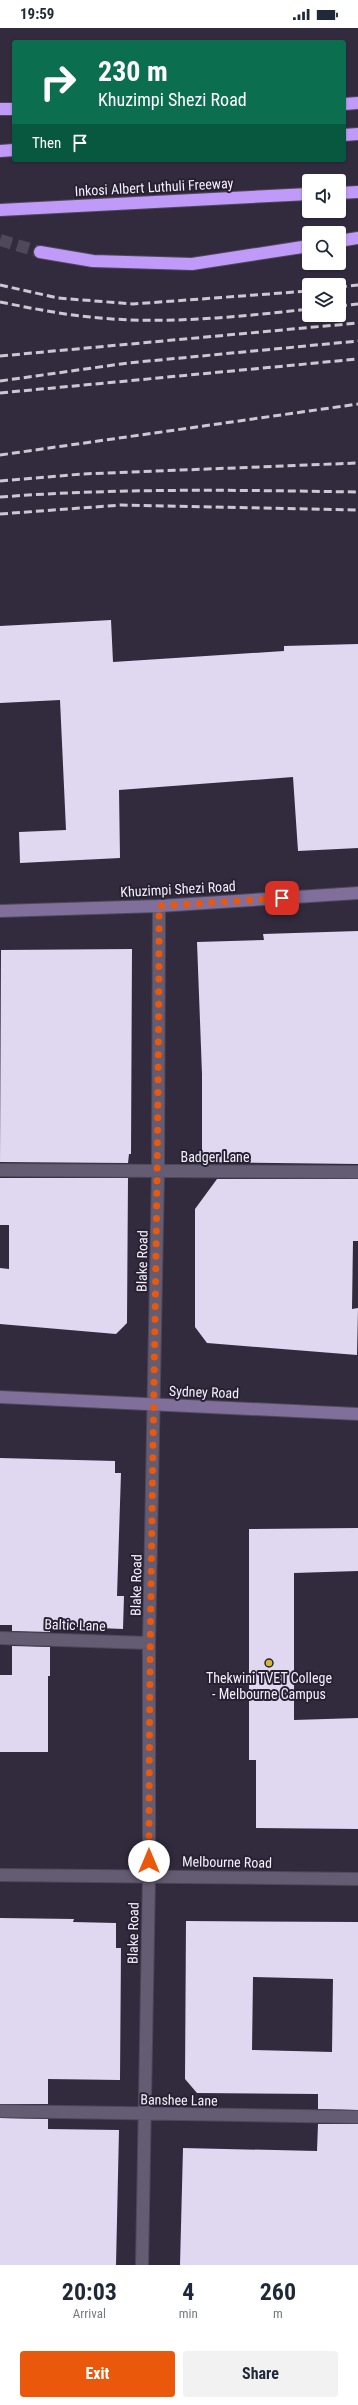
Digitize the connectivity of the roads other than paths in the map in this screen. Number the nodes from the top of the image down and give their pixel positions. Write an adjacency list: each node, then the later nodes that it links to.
1 (346, 104): 2 (highway)
2 (358, 104)
3 (0, 109): 4 (highway)
4 (12, 109)
5 (358, 134): 6 (highway)
6 (346, 135)
7 (12, 150): 8 (highway)
8 (0, 151)
9 (358, 192): 10 (highway)
10 (346, 193)
11 (302, 194): 12 (highway, Inkosi Albert Luthuli Freeway)
12 (0, 210)
13 (358, 238): 14 (highway)
14 (346, 240)
15 (302, 247): 16 (highway)
16 (40, 252)
17 (358, 893): 18 (street, Khuzimpi Shezi Road)
18 (159, 906): 19 (street, Khuzimpi Shezi Road); 21 (street, Blake Road)
19 (0, 911)
20 (0, 1170): 21 (street, Badger Lane)
21 (158, 1171): 22 (street, Badger Lane); 24 (street, Blake Road)
22 (358, 1172)
23 (0, 1397): 24 (street, Sydney Road)
24 (155, 1405): 25 (street, Sydney Road); 27 (street, Blake Road)
25 (358, 1414)
26 (0, 1638): 27 (street, Baltic Lane)
27 (149, 1643): 29 (street, Blake Road)
28 (0, 1875): 29 (street, Melbourne Road)
29 (149, 1876): 30 (street, Melbourne Road); 32 (street, Blake Road)
30 (358, 1879)
31 (0, 2111): 32 (street, Banshee Lane)
32 (145, 2114): 33 (street, Banshee Lane); 34 (street, Blake Road)
33 (358, 2116)
34 (142, 2265)

